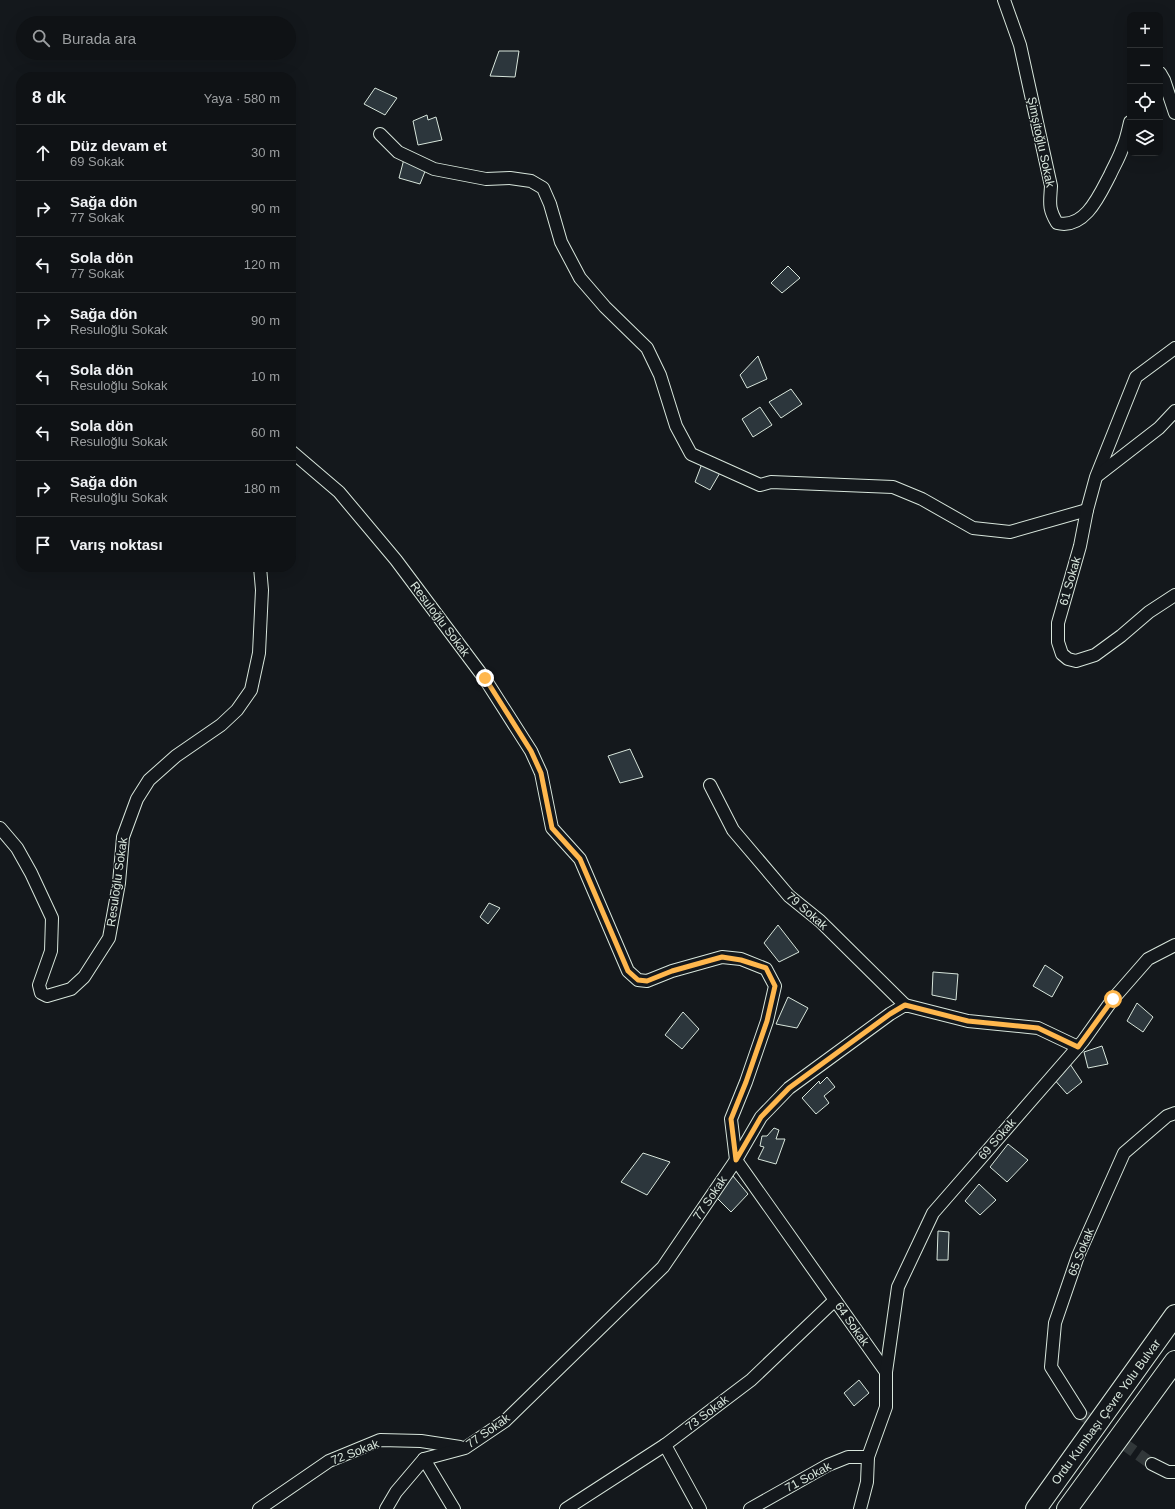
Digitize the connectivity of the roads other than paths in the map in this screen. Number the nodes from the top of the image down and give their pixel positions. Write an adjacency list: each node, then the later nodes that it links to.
1 (1004, 0): 4 (street, Şimşitoğlu Sokak)
2 (1163, 78): 3 (street)
3 (1175, 113)
4 (1127, 132)
5 (380, 134): 10 (street)
6 (1175, 348): 9 (street)
7 (1175, 411): 9 (street)
8 (296, 455): 19 (street, Resuloğlu Sokak)
9 (1096, 477): 10 (street, 61 Sokak)
10 (1087, 510): 12 (street, 61 Sokak)
11 (260, 572): 14 (street, Resuloğlu Sokak)
12 (1175, 595)
13 (710, 785): 16 (street, 79 Sokak)
14 (0, 828)
15 (1175, 945): 17 (street, 69 Sokak)
16 (905, 1005): 17 (street); 19 (street, 77 Sokak)
17 (1078, 1047): 24 (street, 69 Sokak)
18 (1175, 1113): 25 (street, 65 Sokak)
19 (736, 1160): 20 (street, 64 Sokak); 27 (street, 77 Sokak)
20 (835, 1300): 24 (street, 64 Sokak); 26 (street, 73 Sokak)
21 (1175, 1315): 39 (highway, Ordu Kumbaşı Çevre Yolu Bulvar)
22 (1175, 1361): 40 (highway)
23 (1175, 1366): 41 (highway)
24 (886, 1372): 28 (street)
25 (1080, 1413)
26 (665, 1444): 35 (street, 73 Sokak); 36 (street)
27 (465, 1448): 29 (street, 77 Sokak); 32 (street, 72 Sokak)
28 (868, 1457): 37 (street, 71 Sokak); 38 (street)
29 (424, 1459): 33 (street); 34 (street)
30 (1152, 1464): 31 (street)
31 (1175, 1472)
32 (259, 1509)
33 (386, 1509)
34 (454, 1509)
35 (566, 1509)
36 (700, 1509)
37 (750, 1509)
38 (860, 1509)
39 (1036, 1509)
40 (1067, 1509)
41 (1084, 1509)

